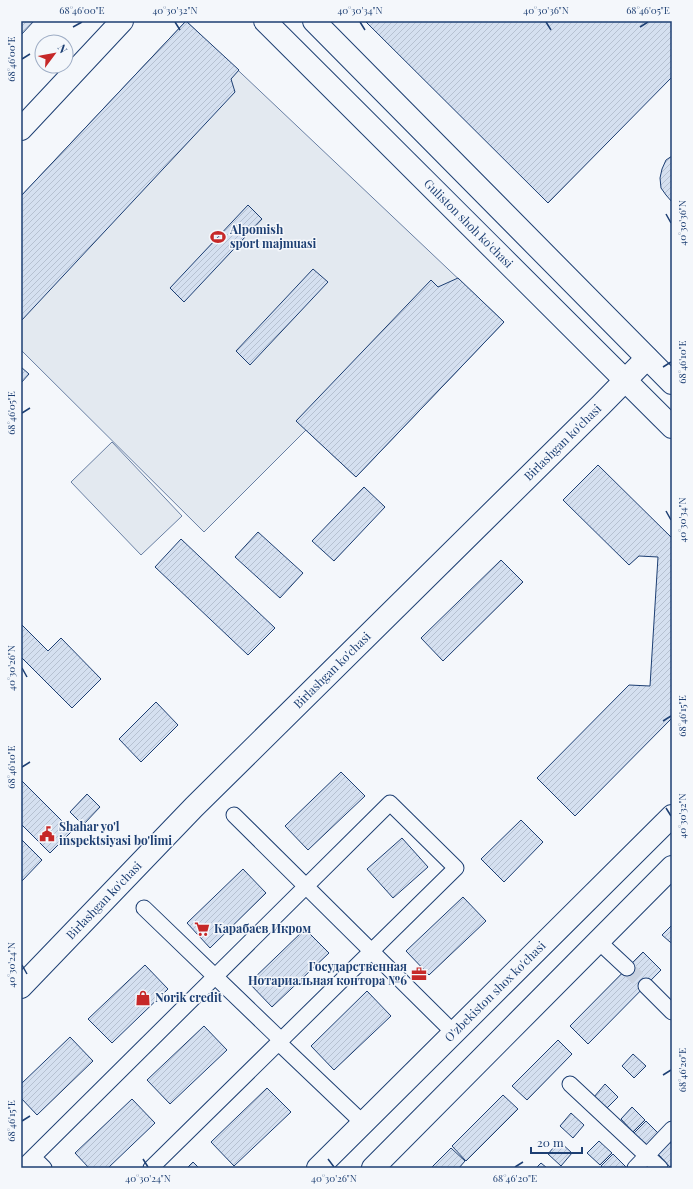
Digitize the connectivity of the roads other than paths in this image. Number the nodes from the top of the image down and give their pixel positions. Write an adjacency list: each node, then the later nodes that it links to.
1 (122, 21): 4 (main road)
2 (265, 21): 6 (main road, Guliston shoh ko'chasi)
3 (314, 21): 5 (main road)
4 (21, 129)
5 (647, 358): 6 (main road, Birlashgan ko'chasi); 7 (main road)
6 (625, 381): 8 (main road, Guliston shoh ko'chasi); 19 (main road, Birlashgan ko'chasi)
7 (672, 382)
8 (672, 427)
9 (234, 815): 12 (street)
10 (672, 816): 21 (main road, O'zbekiston shox ko'chasi)
11 (672, 867): 14 (main road)
12 (306, 886): 15 (street); 15 (street); 17 (street)
13 (144, 908): 17 (street)
14 (598, 941): 16 (street); 32 (main road)
15 (372, 951): 21 (street); 22 (street)
16 (627, 968)
17 (215, 976): 22 (street); 27 (street)
18 (646, 986): 20 (street)
19 (21, 987)
20 (672, 1012)
21 (454, 1033): 24 (main road, O'zbekiston shox ko'chasi)
22 (280, 1041): 24 (street); 30 (street)
23 (570, 1084): 26 (street)
24 (364, 1124): 31 (main road, O'zbekiston shox ko'chasi)
25 (672, 1129): 26 (street)
26 (647, 1156): 33 (street); 34 (street)
27 (33, 1157): 28 (street); 29 (street)
28 (22, 1168)
29 (44, 1168)
30 (151, 1168)
31 (318, 1168)
32 (373, 1168)
33 (635, 1168)
34 (660, 1168)

